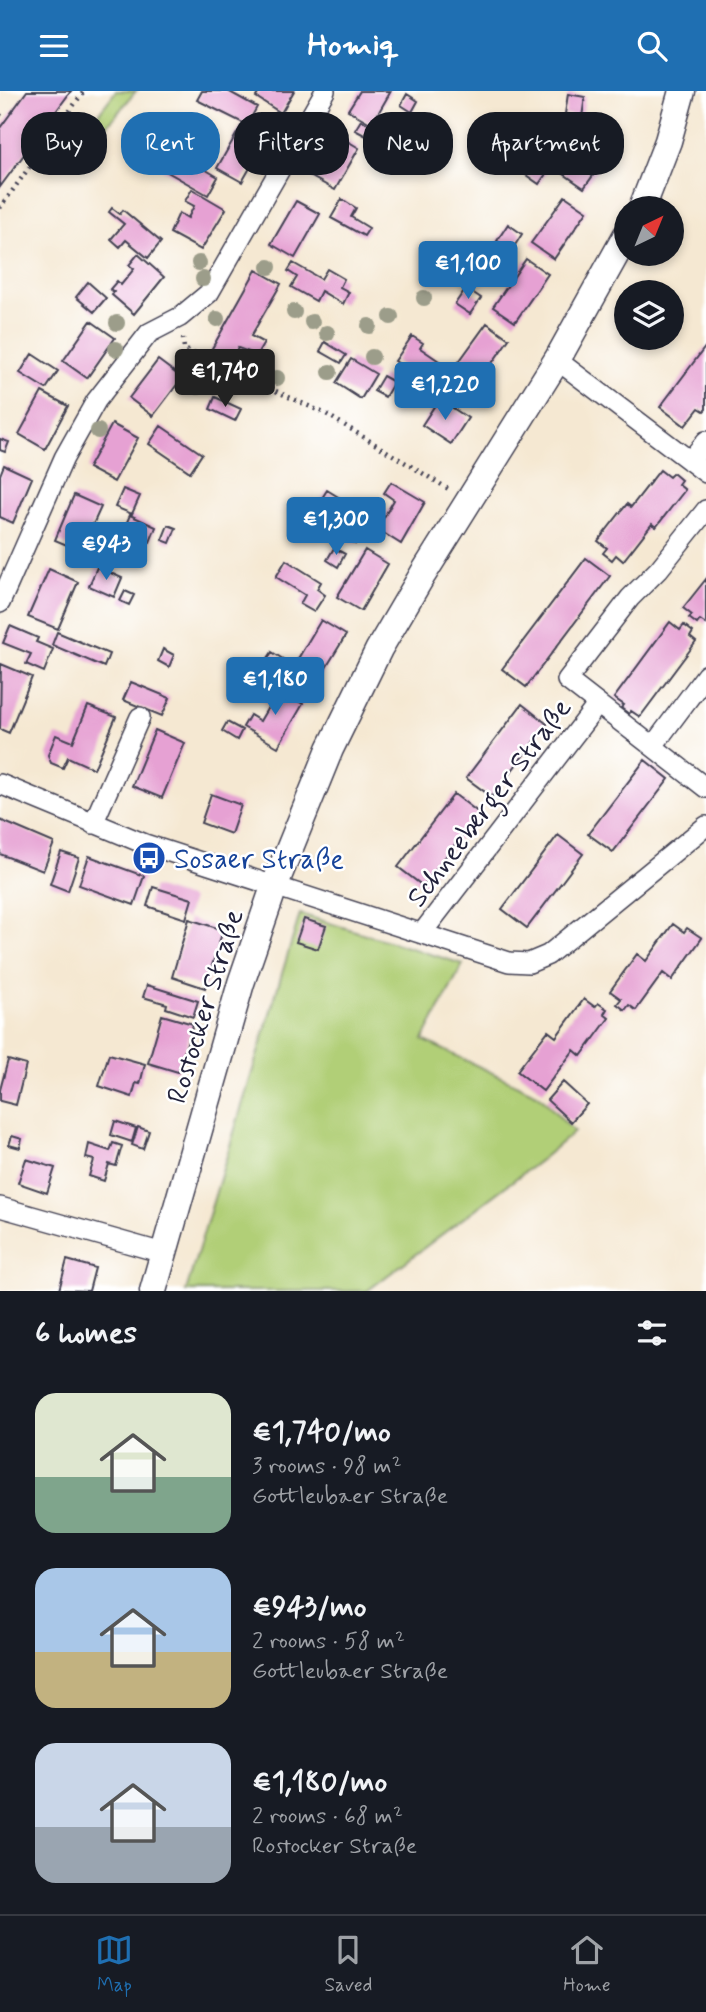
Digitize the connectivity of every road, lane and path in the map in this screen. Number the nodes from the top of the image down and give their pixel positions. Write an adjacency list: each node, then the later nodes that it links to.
1 (84, 91): 7 (path)
2 (325, 91): 9 (street)
3 (682, 91): 6 (main road)
4 (0, 115): 5 (path)
5 (6, 120)
6 (647, 196)
7 (0, 208)
8 (614, 258): 10 (main road, Rostocker Straße)
9 (180, 317): 13 (path); 15 (street)
10 (557, 360): 12 (street); 13 (main road, Rostocker Straße)
11 (706, 441): 12 (street)
12 (698, 467)
13 (468, 502): 24 (main road, Rostocker Straße)
14 (706, 510): 17 (street, Schneeberger Straße)
15 (0, 603)
16 (706, 675): 19 (street)
17 (598, 704): 19 (street, Schneeberger Straße); 25 (street, Schneeberger Straße)
18 (140, 717): 22 (street)
19 (653, 746): 21 (street, Schneeberger Straße)
20 (0, 784): 22 (street)
21 (706, 788)
22 (93, 824): 24 (street)
23 (706, 826): 25 (street)
24 (274, 887): 25 (street); 27 (main road, Rostocker Straße)
25 (422, 933)
26 (0, 1207): 27 (street)
27 (163, 1253): 28 (main road, Rostocker Straße)
28 (153, 1291)

